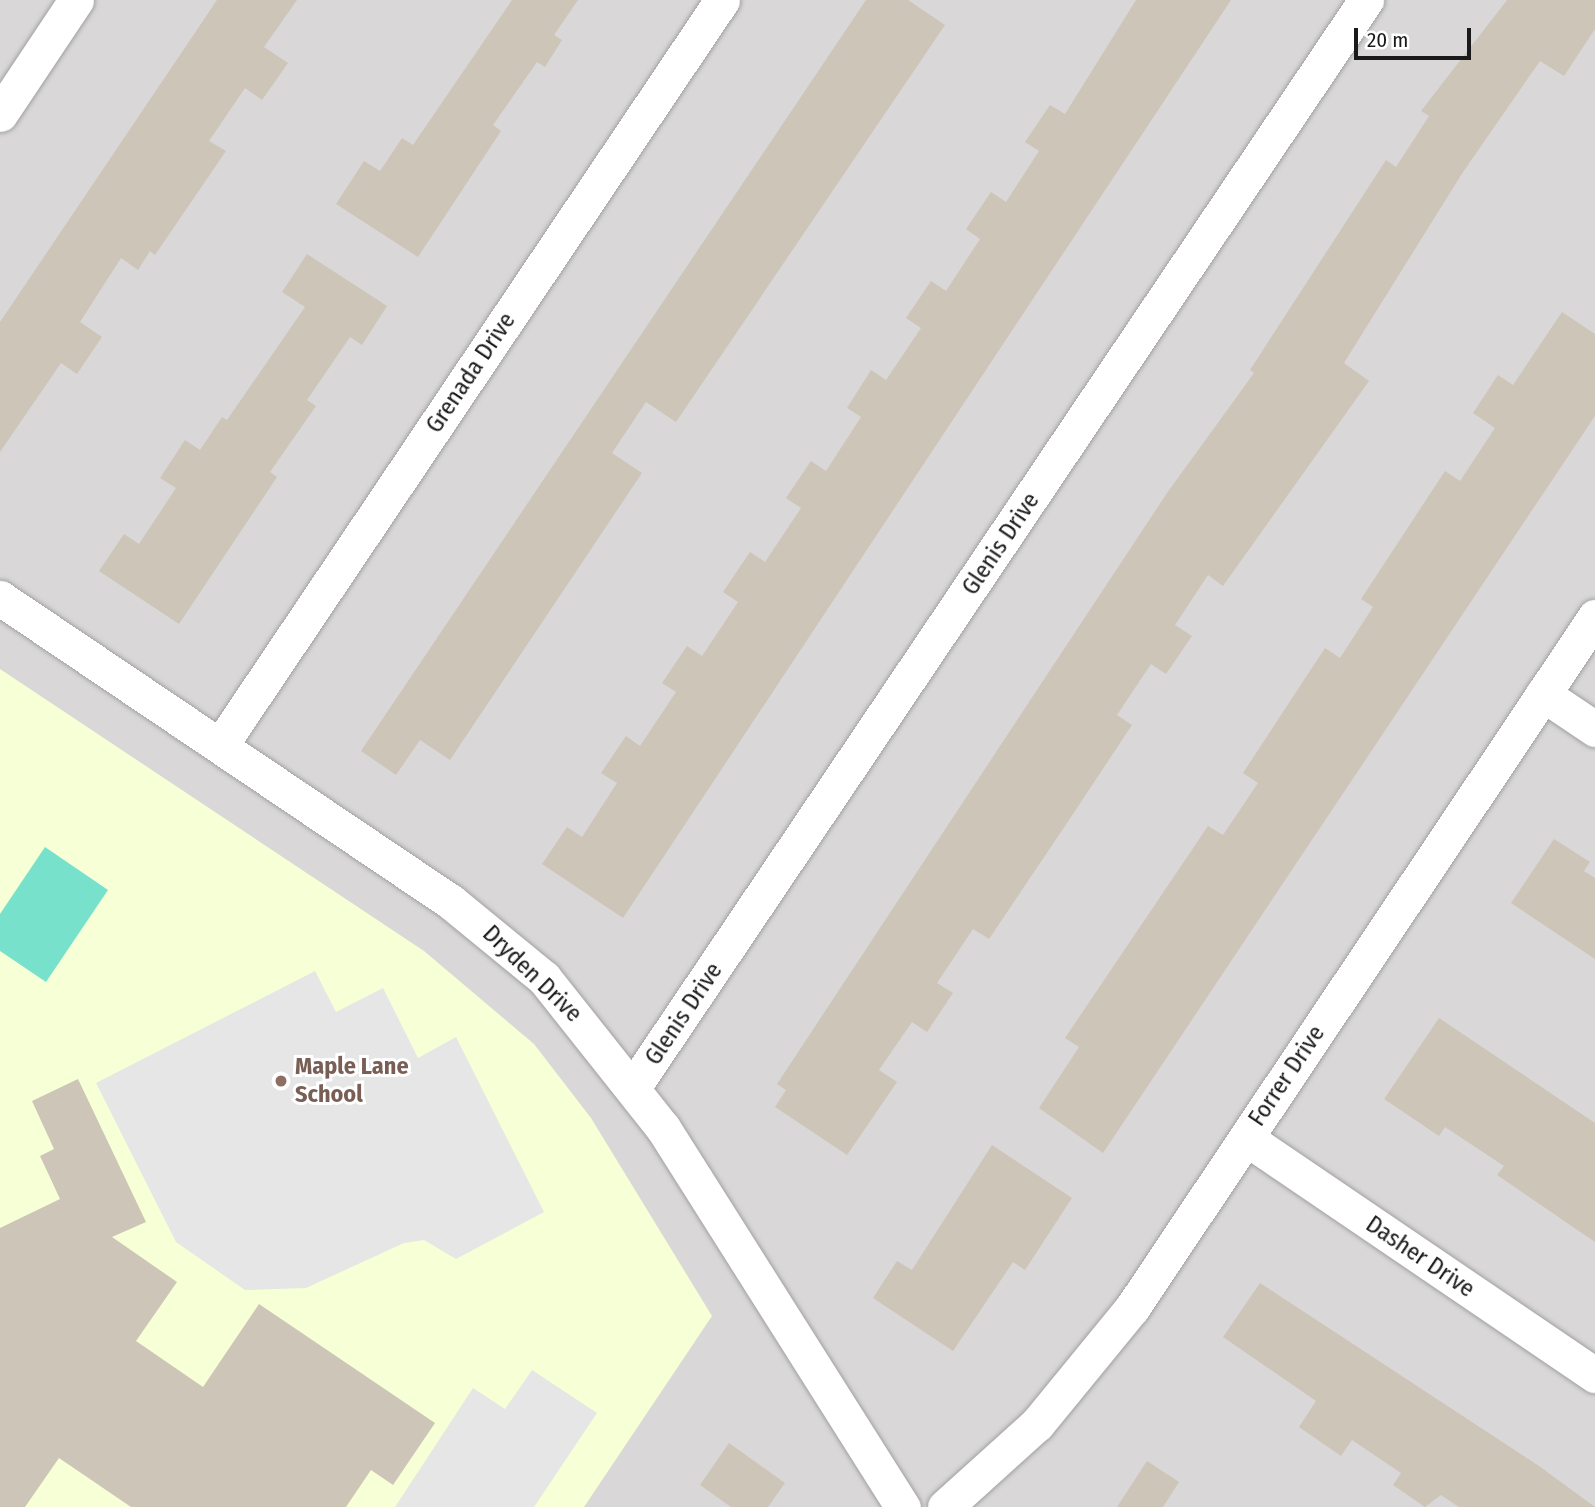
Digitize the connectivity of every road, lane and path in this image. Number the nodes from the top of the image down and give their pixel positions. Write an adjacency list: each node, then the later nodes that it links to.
1 (722, 0): 9 (street, Grenada Drive)
2 (1366, 0): 10 (street, Glenis Drive)
3 (64, 4): 4 (street)
4 (0, 114)
5 (0, 598): 9 (street, Dryden Drive)
6 (1595, 617): 7 (street, Forrer Drive)
7 (1544, 694): 8 (street); 11 (street, Forrer Drive)
8 (1595, 729)
9 (219, 746): 10 (street, Dryden Drive)
10 (634, 1086): 13 (street, Dryden Drive)
11 (1246, 1138): 12 (street, Dasher Drive); 14 (street, Forrer Drive)
12 (1595, 1375)
13 (903, 1507)
14 (945, 1507)

